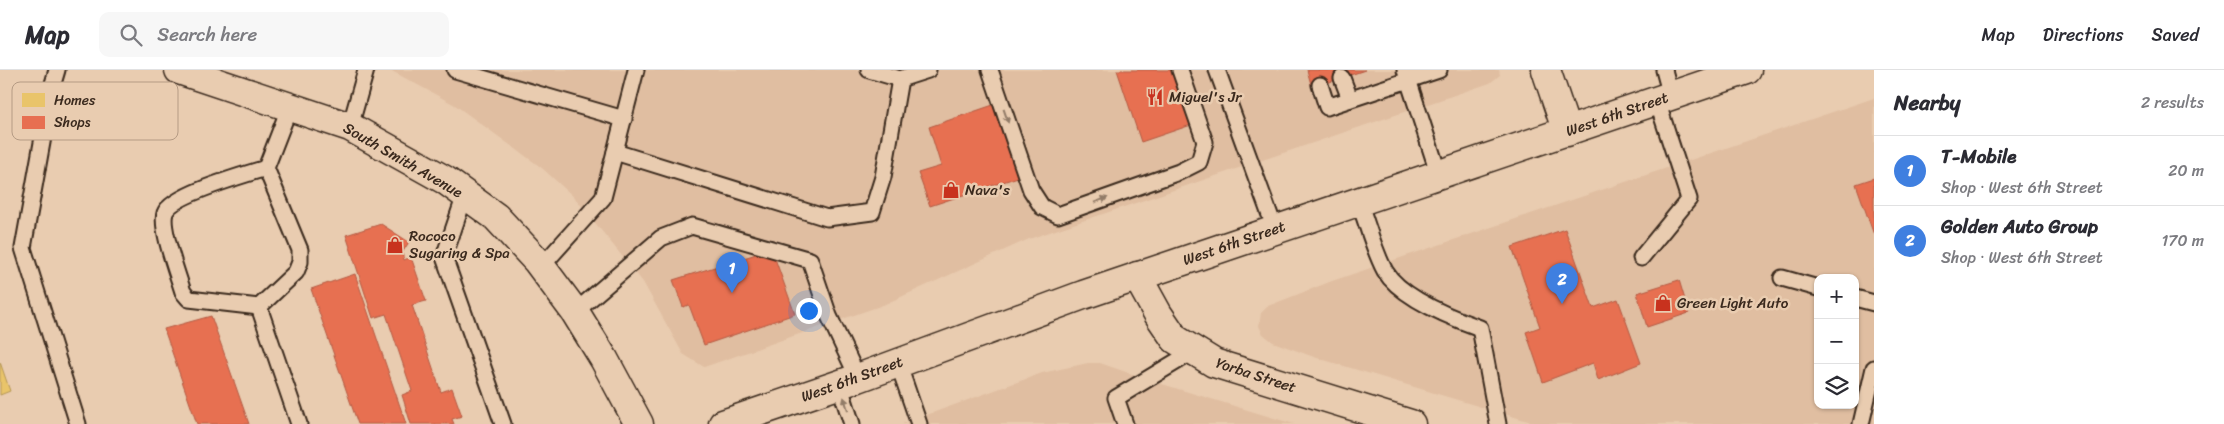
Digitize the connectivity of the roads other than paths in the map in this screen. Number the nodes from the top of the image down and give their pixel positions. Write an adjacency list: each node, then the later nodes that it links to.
1 (57, 70): 18 (lane)
2 (179, 70): 22 (main road, South Smith Avenue)
3 (366, 70): 24 (lane)
4 (455, 70): 23 (lane)
5 (636, 70): 23 (lane)
6 (869, 70): 17 (lane)
7 (928, 70): 17 (lane)
8 (990, 70): 9 (lane, one-way to 9)
9 (1180, 70)
10 (1217, 70): 32 (lane)
11 (1436, 70): 15 (lane)
12 (1546, 70): 25 (main road)
13 (1664, 70): 20 (lane)
14 (1747, 70): 20 (main road, West 6th Street)
15 (1406, 75): 21 (lane); 29 (lane)
16 (1342, 78): 21 (lane)
17 (900, 79): 27 (lane)
18 (53, 82)
19 (1320, 85): 21 (lane)
20 (1664, 98): 25 (main road, West 6th Street); 33 (lane)
21 (1350, 99)
22 (290, 106): 24 (main road, South Smith Avenue); 28 (lane)
23 (624, 119): 27 (lane)
24 (350, 126): 30 (main road, South Smith Avenue)
25 (1567, 132): 29 (main road, West 6th Street)
26 (42, 140): 48 (lane)
27 (615, 152): 34 (lane)
28 (266, 168): 40 (lane); 40 (lane)
29 (1439, 175): 31 (main road, West 6th Street)
30 (465, 194): 34 (main road, South Smith Avenue); 50 (lane)
31 (1359, 202): 32 (main road, West 6th Street); 56 (lane)
32 (1275, 229): 35 (main road, West 6th Street)
33 (1641, 258)
34 (541, 267): 41 (main road, South Smith Avenue)
35 (1137, 276): 42 (main road, Yorba Street); 43 (main road, West 6th Street)
36 (1782, 278): 37 (lane)
37 (1814, 287)
38 (1859, 299): 39 (lane)
39 (1874, 302)
40 (259, 307): 49 (lane)
41 (575, 312): 45 (lane); 51 (main road, South Smith Avenue)
42 (1194, 351): 47 (main road, Yorba Street); 55 (lane)
43 (898, 363): 45 (main road, West 6th Street); 54 (lane)
44 (1874, 368): 57 (lane)
45 (848, 381): 46 (main road, West 6th Street); 53 (lane, one-way to 45)
46 (760, 418): 52 (main road, West 6th Street)
47 (1398, 422)
48 (78, 424)
49 (299, 424)
50 (503, 424)
51 (639, 424)
52 (723, 424)
53 (852, 424)
54 (919, 424)
55 (1125, 424)
56 (1498, 424)
57 (1861, 424)

